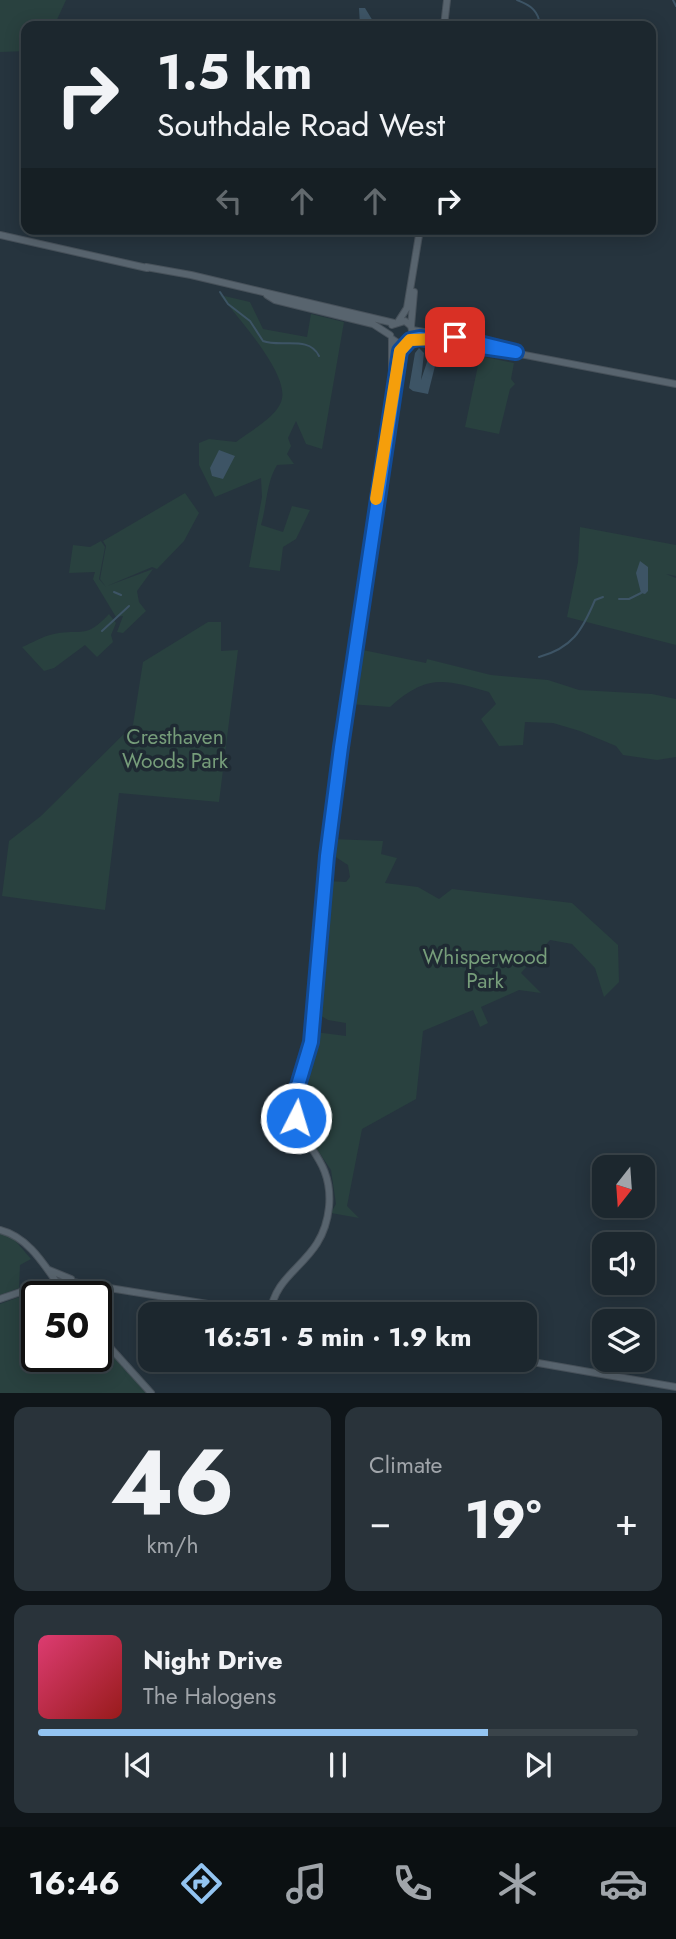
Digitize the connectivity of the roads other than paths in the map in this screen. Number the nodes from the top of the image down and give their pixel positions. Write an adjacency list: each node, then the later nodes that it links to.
1 (447, 0): 2 (main road)
2 (445, 21)
3 (0, 235): 6 (main road)
4 (419, 235): 5 (main road)
5 (418, 245): 7 (main road); 8 (main road)
6 (266, 295): 7 (main road); 9 (main road)
7 (396, 322): 8 (main road); 9 (main road)
8 (412, 329): 10 (main road); 11 (main road)
9 (391, 337): 10 (main road); 13 (main road)
10 (408, 341): 11 (main road); 13 (main road)
11 (516, 352): 12 (main road)
12 (676, 384)
13 (393, 391): 25 (main road)
14 (0, 1230): 15 (main road)
15 (44, 1267): 16 (main road); 17 (main road); 18 (main road)
16 (42, 1281)
17 (55, 1281)
18 (83, 1281)
19 (112, 1287): 24 (main road)
20 (21, 1292): 22 (main road)
21 (21, 1292): 22 (main road)
22 (18, 1293): 23 (main road)
23 (0, 1299)
24 (201, 1302)
25 (272, 1302)
26 (112, 1350): 29 (main road)
27 (537, 1363): 28 (main road)
28 (676, 1387)
29 (151, 1393)

